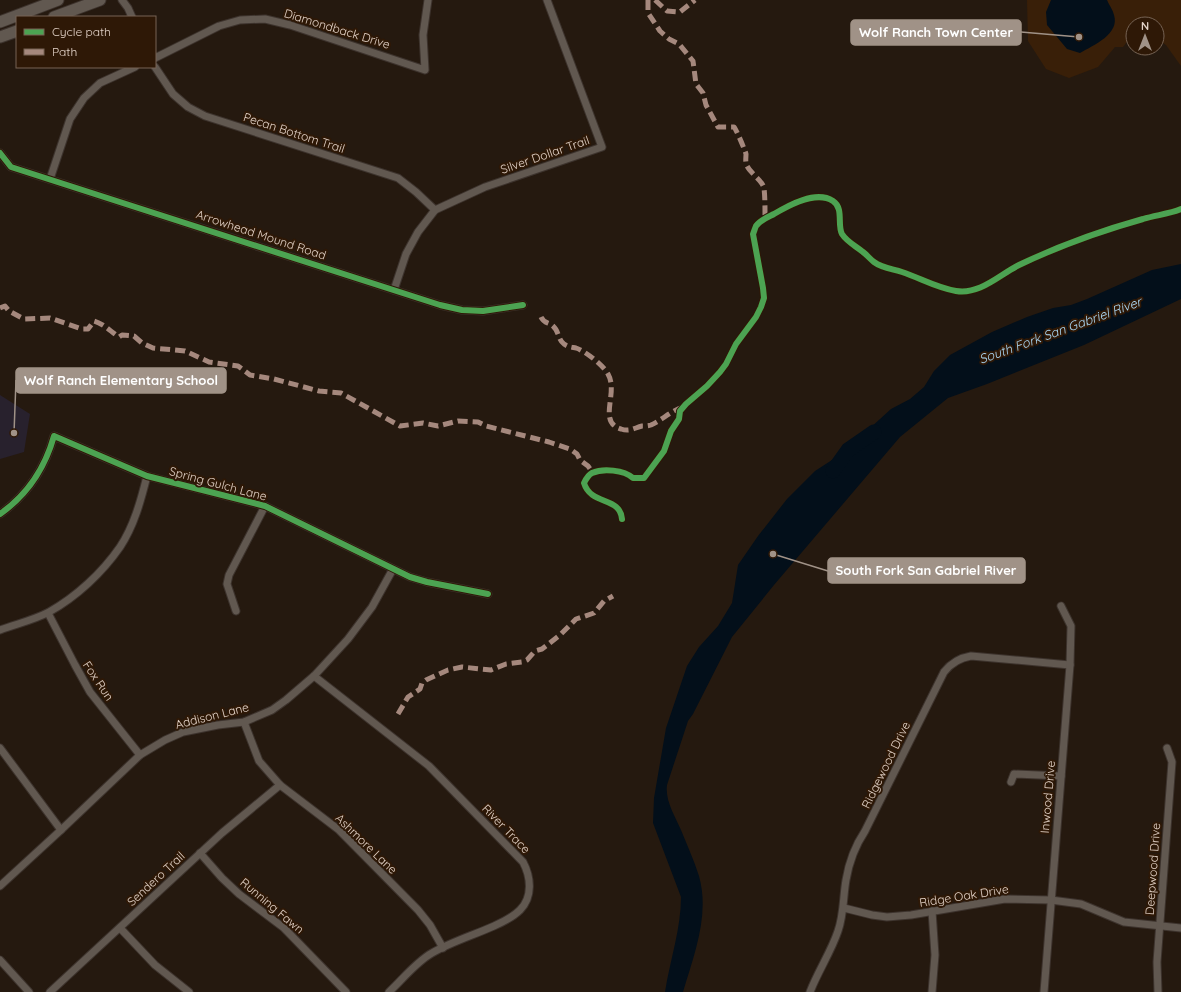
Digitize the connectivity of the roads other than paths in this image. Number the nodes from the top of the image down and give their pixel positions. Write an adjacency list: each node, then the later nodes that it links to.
1 (58, 0): 8 (street)
2 (100, 0): 6 (street)
3 (122, 0): 7 (street)
4 (428, 0): 11 (street, Diamondback Drive)
5 (547, 0): 16 (street, Silver Dollar Trail)
6 (57, 16)
7 (132, 16)
8 (0, 22)
9 (16, 31): 10 (street)
10 (0, 37)
11 (156, 58)
12 (133, 68): 15 (street)
13 (156, 68): 16 (street, Pecan Bottom Trail)
14 (0, 153): 15 (street, Arrowhead Mound Road)
15 (50, 179): 17 (street, Arrowhead Mound Road)
16 (435, 210): 17 (street, Silver Dollar Trail)
17 (394, 290): 18 (street, Arrowhead Mound Road)
18 (523, 305)
19 (146, 476): 20 (street, Spring Gulch Lane); 21 (street, Spring Gulch Lane); 26 (street)
20 (265, 506): 22 (street, Spring Gulch Lane); 25 (street)
21 (0, 514)
22 (393, 569): 23 (street, Spring Gulch Lane); 29 (street, Addison Lane)
23 (488, 594)
24 (1061, 606): 28 (street, Inwood Drive)
25 (236, 611)
26 (48, 613): 27 (street); 33 (street, Fox Run)
27 (0, 630)
28 (1070, 665): 34 (street, Inwood Drive); 41 (street, Ridgewood Drive)
29 (314, 676): 30 (street, Addison Lane); 46 (street, River Trace)
30 (244, 722): 33 (street, Addison Lane); 36 (street, Ashmore Lane)
31 (0, 748): 37 (street)
32 (1166, 748): 43 (street, Deepwood Drive)
33 (140, 755): 37 (street, Addison Lane)
34 (1061, 776): 35 (street); 40 (street, Inwood Drive)
35 (1010, 782)
36 (280, 785): 38 (street, Sendero Trail); 46 (street, Ashmore Lane)
37 (61, 830): 39 (street, Addison Lane)
38 (200, 853): 44 (street, Sendero Trail); 51 (street, Running Fawn)
39 (0, 886)
40 (1050, 900): 42 (street, Ridge Oak Drive); 43 (street, Ridge Oak Drive); 55 (street, Inwood Drive)
41 (844, 908): 42 (street, Ridge Oak Drive); 53 (street, Ridgewood Drive)
42 (932, 911): 54 (street)
43 (1160, 927): 45 (street, Ridge Oak Drive); 56 (street, Deepwood Drive)
44 (120, 928): 49 (street, Sendero Trail); 50 (street)
45 (1181, 928)
46 (443, 948): 52 (street, River Trace)
47 (0, 960): 48 (street)
48 (29, 992)
49 (50, 992)
50 (189, 992)
51 (346, 992)
52 (389, 992)
53 (810, 992)
54 (932, 992)
55 (1044, 992)
56 (1158, 992)

